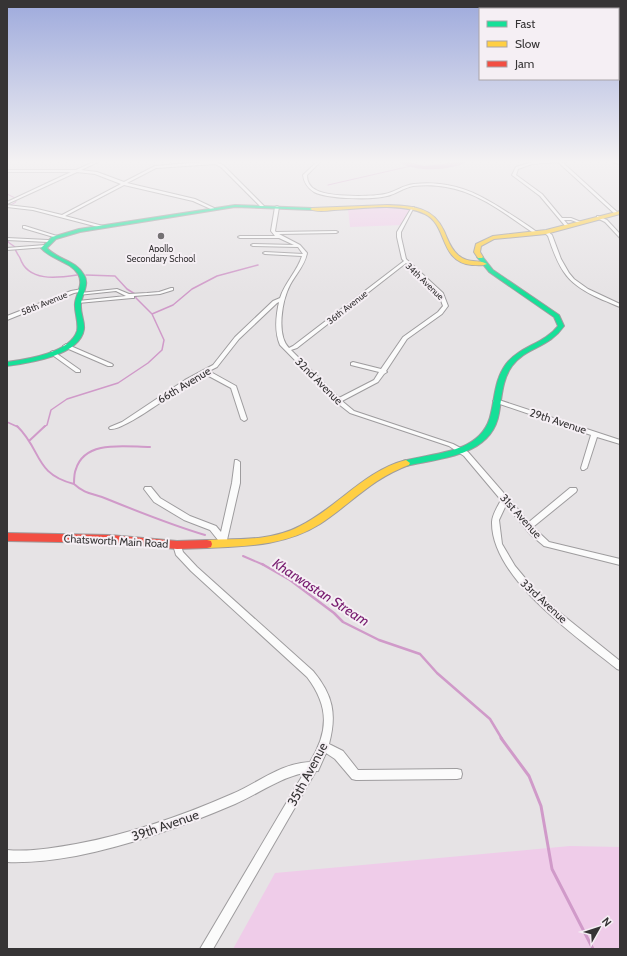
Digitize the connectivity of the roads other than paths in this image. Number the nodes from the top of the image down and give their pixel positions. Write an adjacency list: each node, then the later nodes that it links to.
1 (11, 206): 12 (street)
2 (83, 206): 12 (street)
3 (205, 206): 10 (street)
4 (262, 206): 8 (street); 10 (street)
5 (494, 206): 21 (street)
6 (549, 206): 14 (street)
7 (610, 206): 11 (street)
8 (277, 207): 9 (street); 22 (street)
9 (413, 208): 33 (street, 34th Avenue); 34 (street)
10 (213, 209): 18 (street)
11 (618, 213): 13 (street)
12 (63, 216): 18 (street)
13 (598, 217): 15 (street); 25 (street)
14 (560, 219): 15 (street); 16 (street)
15 (579, 222): 16 (street)
16 (567, 226): 20 (street)
17 (24, 227): 23 (street)
18 (102, 227): 23 (street)
19 (336, 232): 22 (street)
20 (546, 232): 21 (street); 40 (street)
21 (536, 234): 34 (street)
22 (276, 235): 24 (street); 29 (street)
23 (58, 237): 27 (street)
24 (240, 237)
25 (620, 237)
26 (7, 239): 27 (street)
27 (46, 244): 30 (street); 36 (street)
28 (253, 244): 29 (street)
29 (299, 246): 32 (street)
30 (8, 249)
31 (265, 253): 32 (street)
32 (305, 255): 39 (street, 32nd Avenue)
33 (405, 262): 43 (street, 36th Avenue); 50 (street, 34th Avenue)
34 (484, 264): 52 (street, Chatsworth Main Road)
35 (171, 289): 37 (street)
36 (80, 295): 37 (street); 37 (street); 41 (street, 58th Avenue); 42 (street)
37 (135, 296): 38 (street)
38 (156, 296)
39 (282, 299): 43 (street, 32nd Avenue); 49 (street, 66th Avenue)
40 (620, 306)
41 (7, 318)
42 (66, 346): 44 (street); 47 (street)
43 (288, 350): 51 (street, 32nd Avenue)
44 (53, 353): 45 (street); 48 (street)
45 (7, 364)
46 (353, 364): 50 (street)
47 (110, 365)
48 (78, 371)
49 (206, 372): 53 (street); 54 (street, 66th Avenue)
50 (384, 372): 51 (street, 34th Avenue)
51 (338, 401): 57 (street, 32nd Avenue)
52 (496, 401): 55 (street, 29th Avenue); 57 (street, Chatsworth Main Road)
53 (244, 419)
54 (112, 428)
55 (595, 433): 56 (street, 29th Avenue); 59 (street)
56 (620, 442)
57 (460, 450): 62 (street, 31st Avenue); 65 (street, Chatsworth Main Road)
58 (237, 462): 65 (street)
59 (584, 468)
60 (148, 489): 65 (street)
61 (574, 490): 63 (street)
62 (505, 499): 63 (street, 31st Avenue); 68 (street, 33rd Avenue)
63 (529, 526): 67 (street, 31st Avenue)
64 (7, 538): 66 (street, Chatsworth Main Road)
65 (224, 541): 66 (street, Chatsworth Main Road)
66 (177, 545): 69 (street, 35th Avenue)
67 (620, 562)
68 (620, 666)
69 (324, 746): 70 (street, 35th Avenue); 71 (street)
70 (314, 767): 72 (street, 39th Avenue); 73 (street, 35th Avenue)
71 (457, 774)
72 (7, 856)
73 (206, 949)

